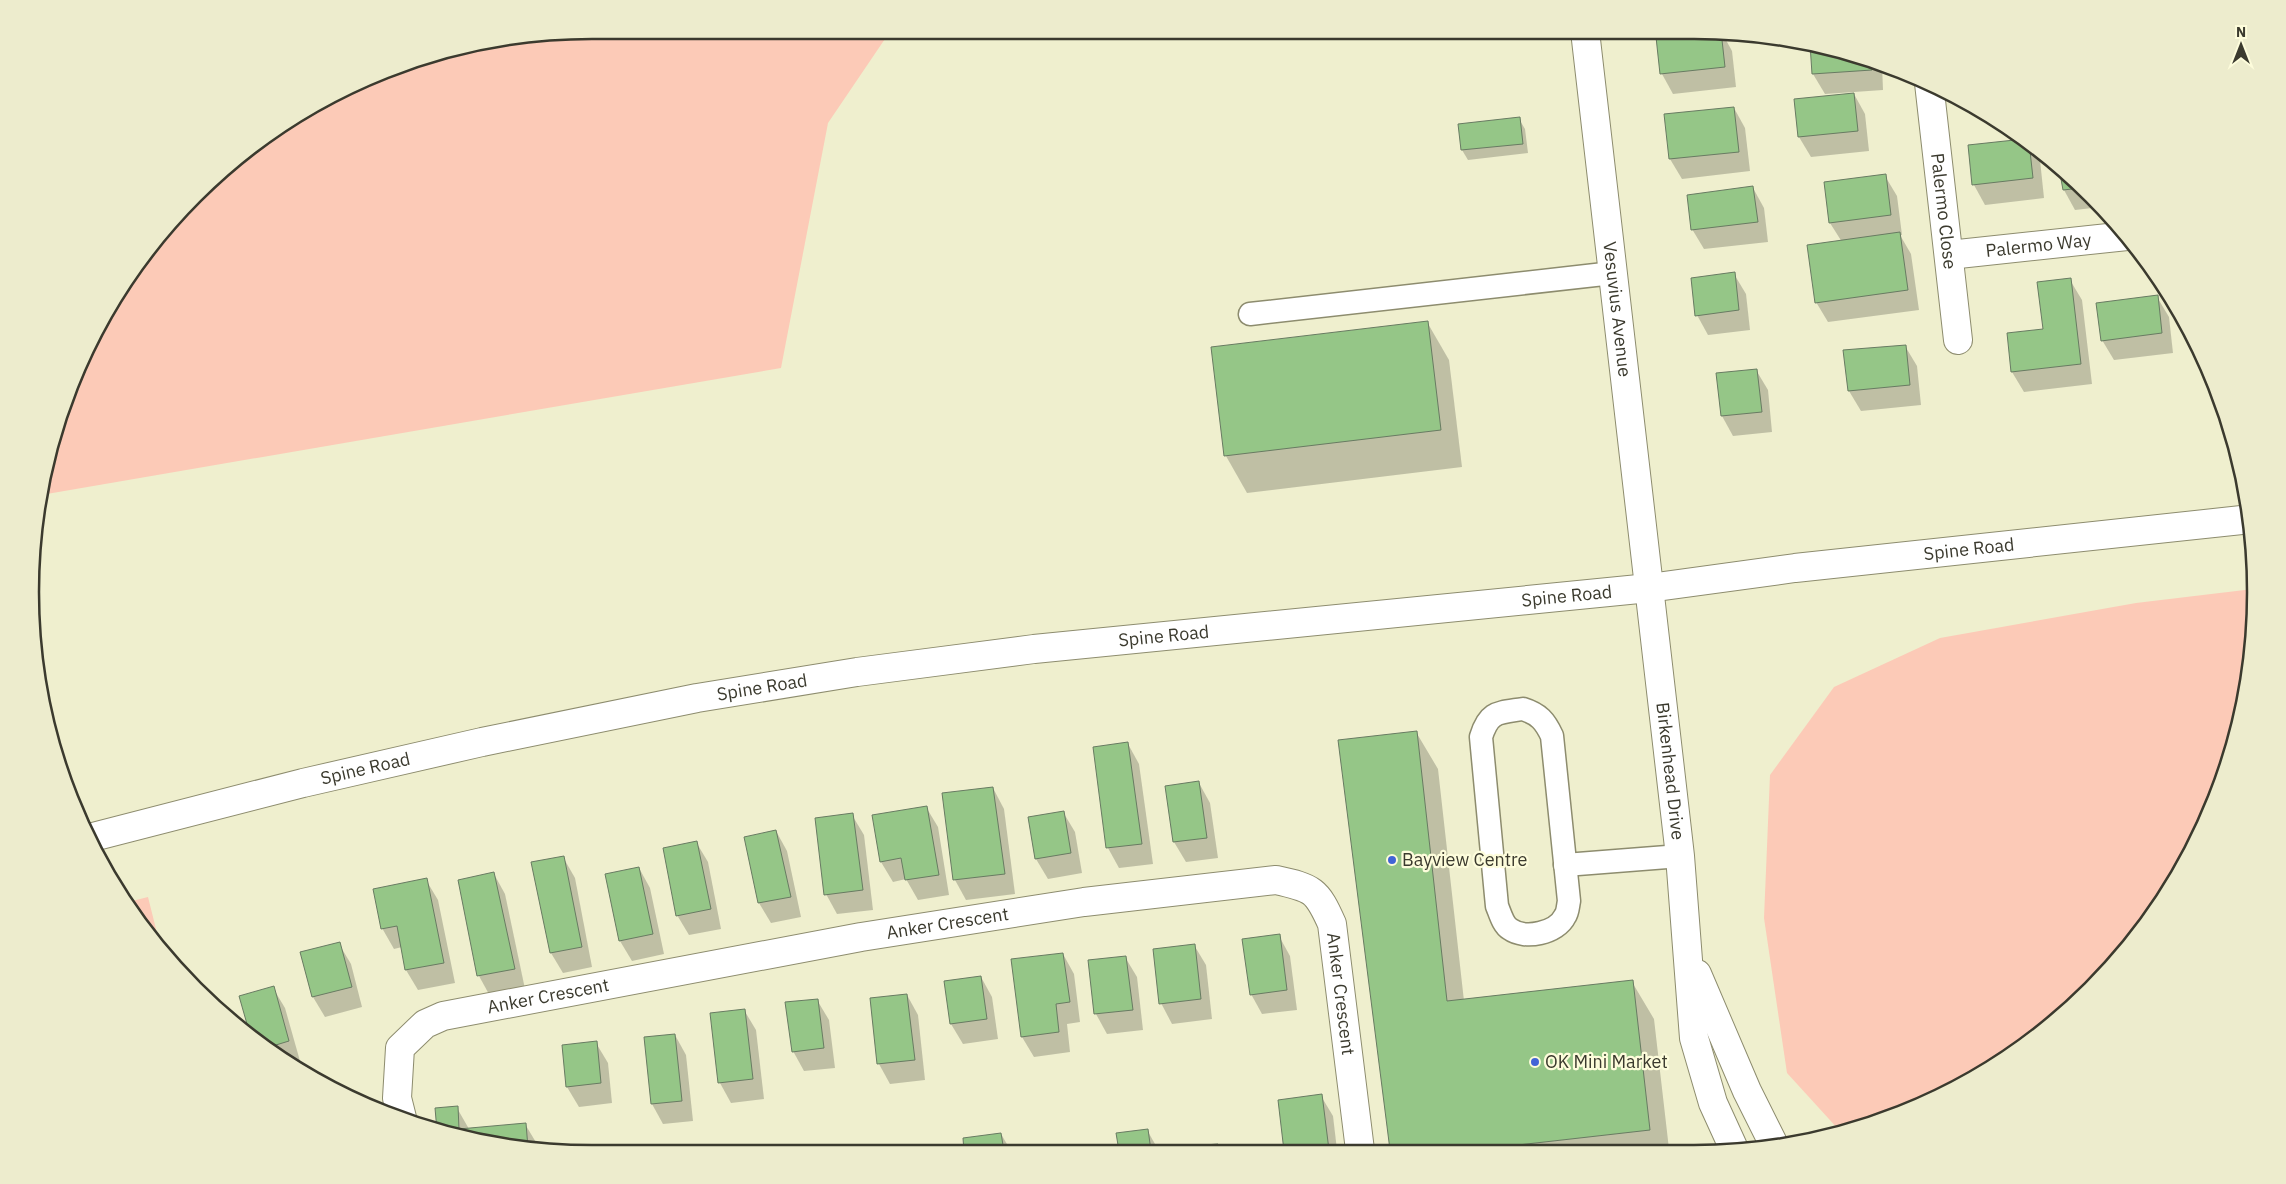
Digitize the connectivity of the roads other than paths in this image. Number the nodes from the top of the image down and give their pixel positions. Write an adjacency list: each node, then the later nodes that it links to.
1 (1586, 39): 5 (street, Vesuvius Avenue)
2 (1930, 92): 4 (street, Palermo Close)
3 (2118, 237): 4 (street, Palermo Way)
4 (1949, 255): 7 (street, Palermo Close)
5 (1613, 273): 6 (lane); 9 (street, Vesuvius Avenue)
6 (1250, 314)
7 (1958, 340)
8 (2243, 520): 9 (street, Spine Road)
9 (1649, 588): 10 (street, Spine Road); 11 (street, Birkenhead Drive)
10 (96, 836)
11 (1680, 856): 12 (lane); 13 (street, Birkenhead Drive)
12 (1565, 865): 12 (lane)
13 (1689, 954): 15 (street, Birkenhead Drive); 16 (street, Birkenhead Drive)
14 (400, 1111): 17 (street, Anker Crescent)
15 (1772, 1140)
16 (1732, 1144)
17 (1359, 1145)

